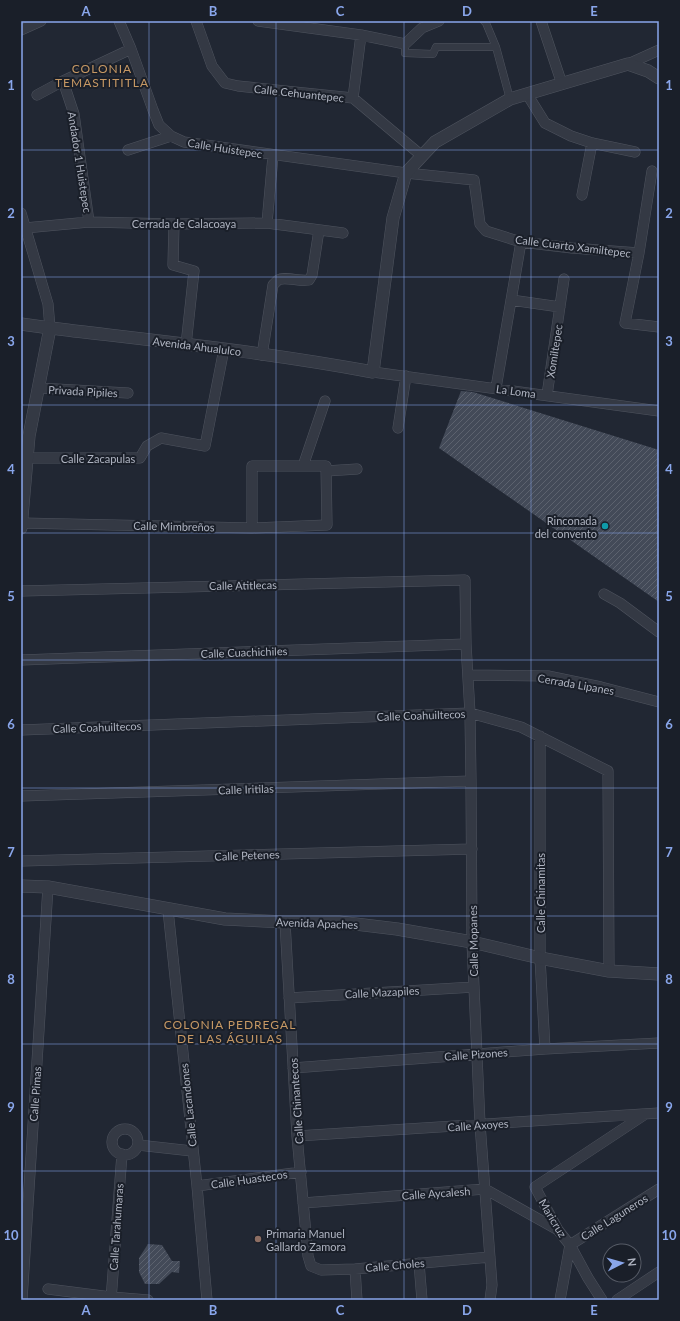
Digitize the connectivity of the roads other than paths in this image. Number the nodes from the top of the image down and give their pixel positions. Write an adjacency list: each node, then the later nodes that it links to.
1 (41, 21): 8 (street)
2 (119, 21): 12 (street, Calle Huistepec)
3 (196, 21): 20 (street, Calle Cehuantepec)
4 (258, 21): 9 (street)
5 (439, 21): 10 (street)
6 (484, 21): 11 (street)
7 (541, 21): 17 (street)
8 (21, 30)
9 (361, 35): 10 (street); 20 (street)
10 (405, 44): 11 (street)
11 (496, 47): 21 (street)
12 (131, 50): 16 (street); 22 (street, Calle Huistepec)
13 (659, 50): 14 (street)
14 (628, 64): 15 (street); 17 (street)
15 (659, 78)
16 (63, 81): 19 (street); 32 (street, Andador 1 Huistepec)
17 (562, 84): 18 (street)
18 (527, 94): 21 (street); 23 (street)
19 (37, 95)
20 (353, 98): 27 (street, Calle Cehuantepec)
21 (510, 99): 27 (street)
22 (171, 136): 24 (street); 26 (street, Calle Huistepec)
23 (592, 143): 25 (street); 30 (street)
24 (128, 150)
25 (635, 152)
26 (273, 156): 29 (street, Calle Huistepec); 33 (street)
27 (422, 156): 29 (street)
28 (652, 170): 39 (street)
29 (406, 173): 38 (street, Calle Cuarto Xamiltepec); 49 (street)
30 (582, 195)
31 (21, 213): 35 (street)
32 (89, 222): 34 (street, Cerrada de Calacoaya); 35 (street, Cerrada de Calacoaya)
33 (267, 223): 34 (street, Cerrada de Calacoaya); 36 (street, Cerrada de Calacoaya)
34 (174, 224): 46 (street)
35 (25, 228): 45 (street)
36 (319, 230): 37 (street, Cerrada de Calacoaya); 48 (street)
37 (343, 233)
38 (521, 242): 39 (street, Calle Cuarto Xamiltepec); 41 (street)
39 (639, 253): 44 (street)
40 (564, 278): 42 (street, Xomiltepec)
41 (511, 300): 42 (street); 52 (street)
42 (560, 307): 54 (street, Xomiltepec)
43 (21, 324): 45 (street, Avenida Ahualulco)
44 (659, 327)
45 (50, 328): 46 (street, Avenida Ahualulco); 51 (street)
46 (186, 344): 47 (street, Avenida Ahualulco)
47 (224, 350): 48 (street, Avenida Ahualulco); 59 (street, Calle Zacapulas)
48 (262, 355): 49 (street, Avenida Ahualulco)
49 (373, 372): 50 (street, La Loma)
50 (406, 376): 52 (street, La Loma); 57 (street)
51 (38, 388): 53 (street, Privada Pipiles); 58 (street)
52 (496, 388): 54 (street, La Loma)
53 (128, 393)
54 (547, 395): 56 (street, La Loma)
55 (325, 401): 60 (street)
56 (659, 411)
57 (398, 428)
58 (25, 436): 59 (street)
59 (27, 458): 63 (street)
60 (303, 466): 62 (street); 65 (street)
61 (357, 468): 62 (street)
62 (326, 471): 65 (street, Calle Mimbreños)
63 (21, 523): 64 (street); 65 (street, Calle Mimbreños)
64 (21, 528)
65 (252, 528)
66 (466, 580): 67 (street, Calle Atitlecas); 70 (street, Calle Mopanes)
67 (21, 591)
68 (604, 594): 69 (street)
69 (659, 632)
70 (466, 644): 71 (street, Calle Cuachichiles); 72 (street, Calle Mopanes)
71 (21, 660)
72 (468, 675): 73 (street, Cerrada Lipanes); 74 (street, Calle Mopanes)
73 (659, 702)
74 (470, 713): 75 (street, Calle Coahuiltecos); 76 (street, Calle Coahuiltecos); 77 (street, Calle Mopanes)
75 (21, 730)
76 (540, 736): 86 (street, Calle Chinamitas); 87 (street, Calle Coahuiltecos)
77 (472, 781): 78 (street, Calle Iritilas); 79 (street, Calle Mopanes)
78 (21, 796)
79 (472, 848): 80 (street, Calle Petenes); 85 (street, Calle Mopanes)
80 (21, 861)
81 (21, 886): 82 (street, Avenida Apaches)
82 (48, 887): 83 (street, Avenida Apaches); 114 (street, Calle Pimas)
83 (168, 910): 84 (street, Avenida Apaches); 100 (street, Calle Lacandones)
84 (285, 922): 85 (street, Avenida Apaches); 90 (street, Calle Chinantecos)
85 (472, 942): 86 (street, Avenida Apaches); 89 (street, Calle Mopanes)
86 (540, 958): 87 (street, Avenida Apaches); 92 (street, Calle Chinamitas)
87 (609, 971): 88 (street, Avenida Apaches)
88 (659, 974)
89 (474, 987): 90 (street, Calle Mazapiles); 93 (street, Calle Mopanes)
90 (289, 998): 94 (street, Calle Chinantecos)
91 (659, 1043): 92 (street, Calle Pizones)
92 (545, 1049): 93 (street, Calle Pizones)
93 (478, 1054): 94 (street, Calle Pizones); 97 (street, Calle Mopanes)
94 (293, 1068): 98 (street, Calle Chinantecos)
95 (659, 1113): 96 (street, Calle Axoyes)
96 (645, 1114): 97 (street, Calle Axoyes); 107 (street, Maricruz)
97 (480, 1124): 98 (street, Calle Axoyes); 104 (street, Calle Mopanes)
98 (297, 1136): 102 (street, Calle Chinantecos)
99 (138, 1145): 100 (street); 101 (street); 101 (street)
100 (192, 1151): 103 (street, Calle Lacandones)
101 (122, 1154): 116 (street, Calle Tarahumaras)
102 (301, 1172): 103 (street, Calle Huastecos); 106 (street, Calle Chinantecos)
103 (197, 1186): 119 (street, Calle Lacandones)
104 (485, 1189): 106 (street, Calle Aycalesh); 107 (street, Calle Aycalesh); 110 (street, Calle Mopanes)
105 (659, 1189): 108 (street, Calle Laguneros)
106 (304, 1203): 109 (street, Calle Chinantecos)
107 (558, 1230): 108 (street, Maricruz)
108 (570, 1245): 123 (street); 124 (street, Maricruz)
109 (308, 1256): 112 (street, Calle Choles)
110 (490, 1257): 111 (street, Calle Choles); 122 (street, Calle Mopanes)
111 (419, 1263): 112 (street, Calle Choles); 121 (street)
112 (355, 1269): 120 (street)
113 (659, 1272): 125 (street)
114 (22, 1288): 117 (street, Calle Pimas)
115 (48, 1288): 116 (street)
116 (111, 1299): 118 (street)
117 (22, 1300)
118 (148, 1300)
119 (207, 1300)
120 (357, 1300)
121 (422, 1300)
122 (490, 1300)
123 (560, 1300)
124 (602, 1300)
125 (617, 1300)

